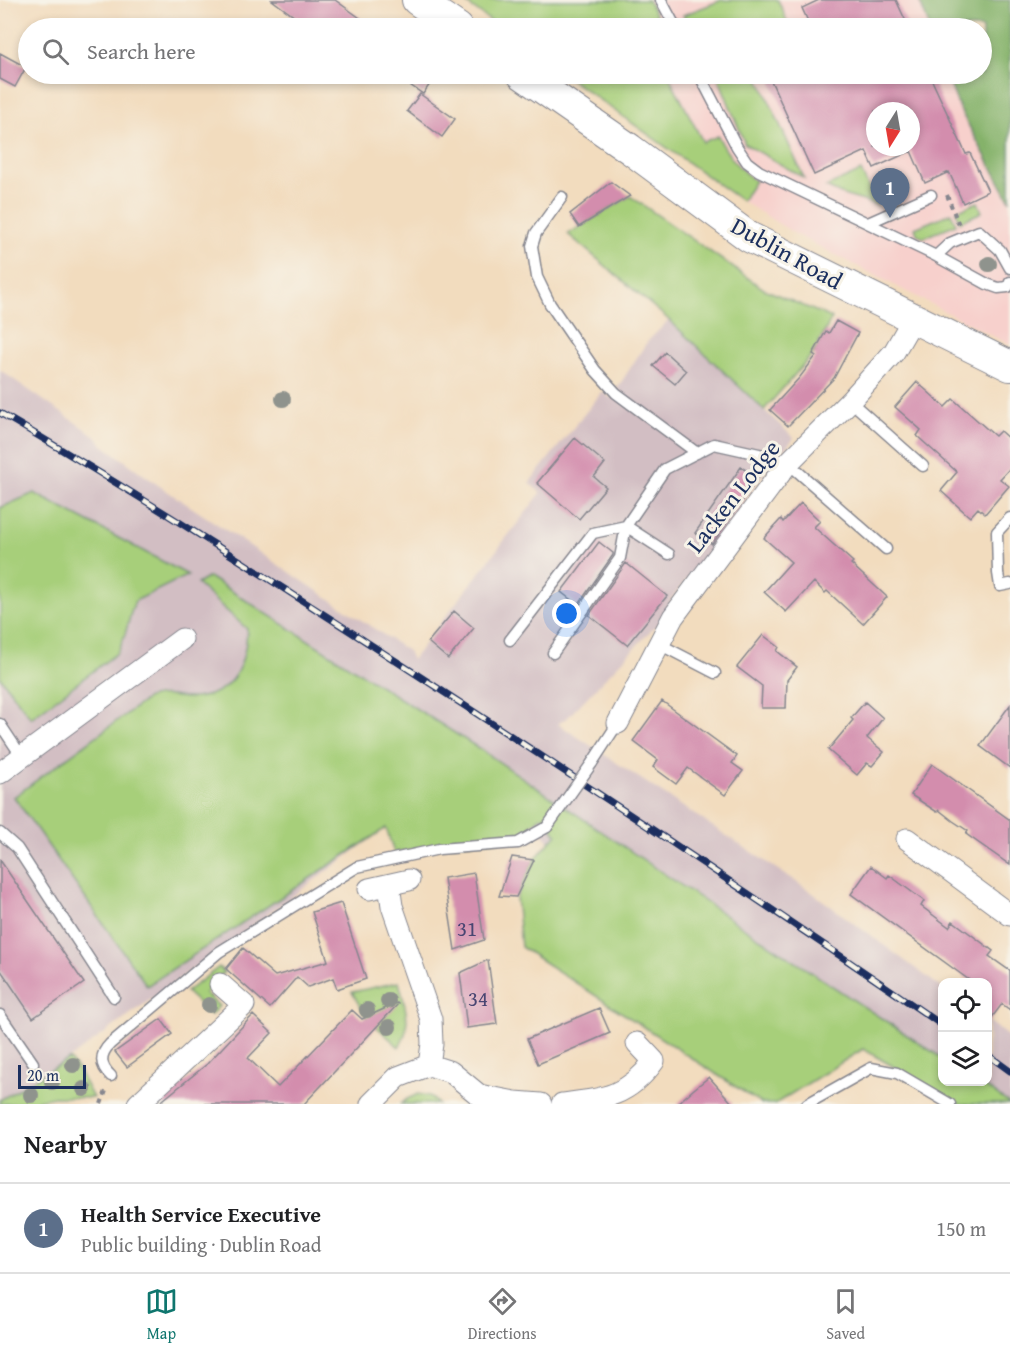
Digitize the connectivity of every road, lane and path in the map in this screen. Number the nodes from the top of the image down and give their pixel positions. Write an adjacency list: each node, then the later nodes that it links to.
1 (417, 0): 3 (main road)
2 (661, 0): 4 (lane)
3 (443, 18)
4 (671, 18)
5 (536, 84): 14 (main road, Dublin Road)
6 (704, 84): 9 (lane)
7 (931, 195): 9 (lane); 10 (path)
8 (562, 197): 17 (lane)
9 (868, 223): 11 (lane)
10 (964, 236): 11 (lane); 12 (lane)
11 (936, 256): 13 (lane)
12 (1010, 268)
13 (1010, 282)
14 (913, 319): 15 (main road, Dublin Road); 16 (street, Lacken Lodge)
15 (1010, 366)
16 (850, 401): 18 (street, Lacken Lodge); 19 (lane)
17 (697, 453): 18 (lane); 21 (lane)
18 (788, 463): 22 (lane); 27 (street, Lacken Lodge)
19 (923, 466)
20 (1010, 518): 24 (lane)
21 (626, 526): 23 (lane); 26 (lane); 28 (lane)
22 (886, 549)
23 (669, 554)
24 (1010, 584)
25 (182, 639): 32 (street)
26 (510, 640)
27 (659, 644): 29 (lane); 30 (street, Lacken Lodge)
28 (553, 652)
29 (715, 673)
30 (618, 723): 44 (lane, bridge)
31 (0, 724): 32 (lane)
32 (22, 757): 33 (street)
33 (0, 773)
34 (0, 834): 39 (lane)
35 (907, 839): 37 (street)
36 (389, 885): 43 (street)
37 (1010, 915)
38 (220, 984): 46 (street)
39 (114, 998)
40 (0, 1015): 42 (lane)
41 (637, 1043): 49 (street)
42 (33, 1063)
43 (429, 1065): 45 (street); 47 (street)
44 (111, 1076)
45 (477, 1099): 48 (street)
46 (138, 1104)
47 (370, 1104)
48 (541, 1104)
49 (562, 1104)
50 (807, 1104): 51 (lane)
51 (950, 1104)

